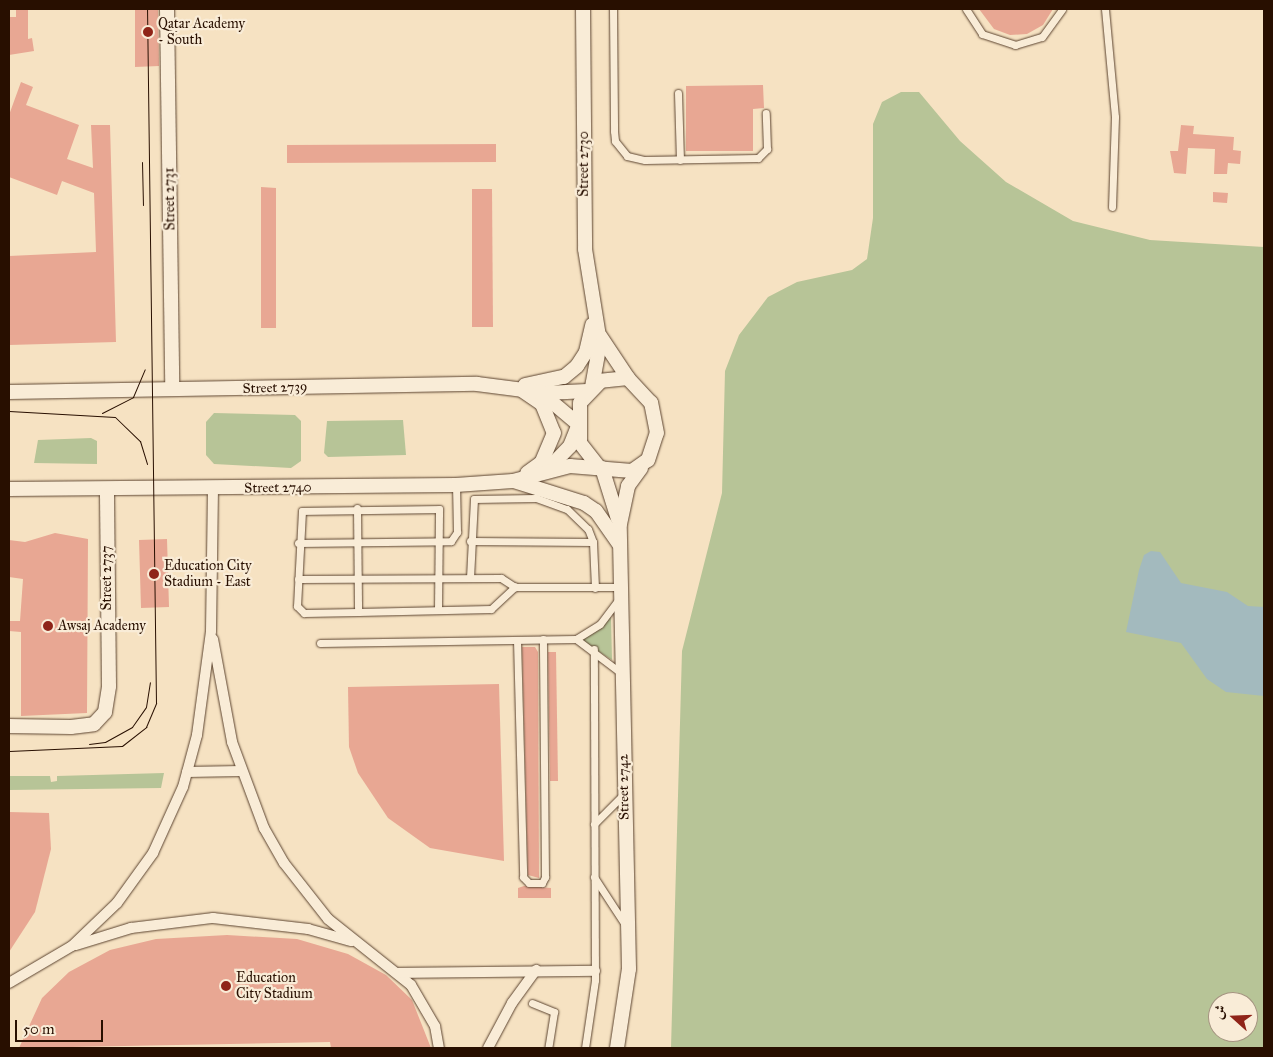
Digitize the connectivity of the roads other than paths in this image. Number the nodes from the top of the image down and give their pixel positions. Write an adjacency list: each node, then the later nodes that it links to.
1 (167, 9): 14 (street, Street 2731)
2 (583, 9): 11 (street, Street 2730)
3 (613, 9): 9 (lane)
4 (966, 9): 5 (lane)
5 (1062, 9)
6 (1105, 9): 10 (lane)
7 (678, 93): 9 (lane)
8 (766, 113): 9 (lane)
9 (680, 160)
10 (1112, 207)
11 (593, 319): 12 (street, Street 2730); 13 (street); 15 (street, Street 2730)
12 (628, 378): 15 (street); 20 (street)
13 (514, 386): 14 (street, Street 2739); 16 (street, Street 2739); 22 (street)
14 (172, 389): 17 (street, Street 2739)
15 (590, 389): 16 (street, Street 2739); 18 (street)
16 (540, 391): 18 (street, Street 2739)
17 (9, 392)
18 (577, 426): 19 (street); 21 (street)
19 (600, 467): 20 (street); 21 (street, Street 2740); 28 (street, Street 2742)
20 (642, 467): 28 (street, Street 2742)
21 (546, 472): 22 (street, Street 2740)
22 (513, 481): 23 (street, Street 2740); 34 (street)
23 (456, 485): 25 (street, Street 2740); 30 (lane)
24 (9, 489): 26 (street, Street 2740)
25 (213, 489): 26 (street, Street 2740); 44 (street)
26 (107, 492): 51 (street, Street 2737)
27 (357, 508): 30 (lane); 32 (lane); 33 (lane)
28 (620, 524): 34 (street, Street 2742)
29 (470, 541): 31 (lane); 31 (lane); 37 (lane)
30 (440, 542): 33 (lane); 36 (lane)
31 (593, 542): 40 (lane)
32 (298, 543): 33 (lane); 38 (lane)
33 (358, 543): 35 (lane)
34 (619, 544): 41 (street, Street 2742)
35 (358, 578): 36 (lane); 38 (lane); 43 (lane)
36 (439, 578): 37 (lane); 42 (lane)
37 (470, 578): 39 (lane)
38 (298, 579): 43 (lane)
39 (515, 587): 40 (lane); 42 (lane)
40 (595, 588): 41 (lane)
41 (622, 590): 45 (lane); 50 (street, Street 2742)
42 (438, 610): 43 (lane)
43 (358, 612)
44 (211, 631): 52 (street); 53 (street)
45 (576, 639): 47 (lane); 49 (lane)
46 (517, 640): 47 (lane); 47 (lane); 48 (lane)
47 (543, 640)
48 (320, 643)
49 (594, 649): 50 (lane); 55 (lane)
50 (624, 676): 54 (street, Street 2742)
51 (9, 726)
52 (241, 770): 53 (street); 58 (street)
53 (187, 772): 59 (street)
54 (624, 793): 55 (lane); 57 (street, Street 2742)
55 (594, 824): 56 (lane)
56 (594, 877): 57 (lane); 61 (lane)
57 (627, 927): 69 (street, Street 2742)
58 (354, 942): 59 (street); 62 (street)
59 (72, 946): 63 (street)
60 (536, 970): 61 (street); 62 (street); 66 (street)
61 (595, 971): 68 (lane)
62 (397, 973): 65 (street)
63 (9, 983)
64 (532, 1003): 67 (lane)
65 (439, 1048)
66 (488, 1048)
67 (548, 1048)
68 (585, 1048)
69 (617, 1048)

